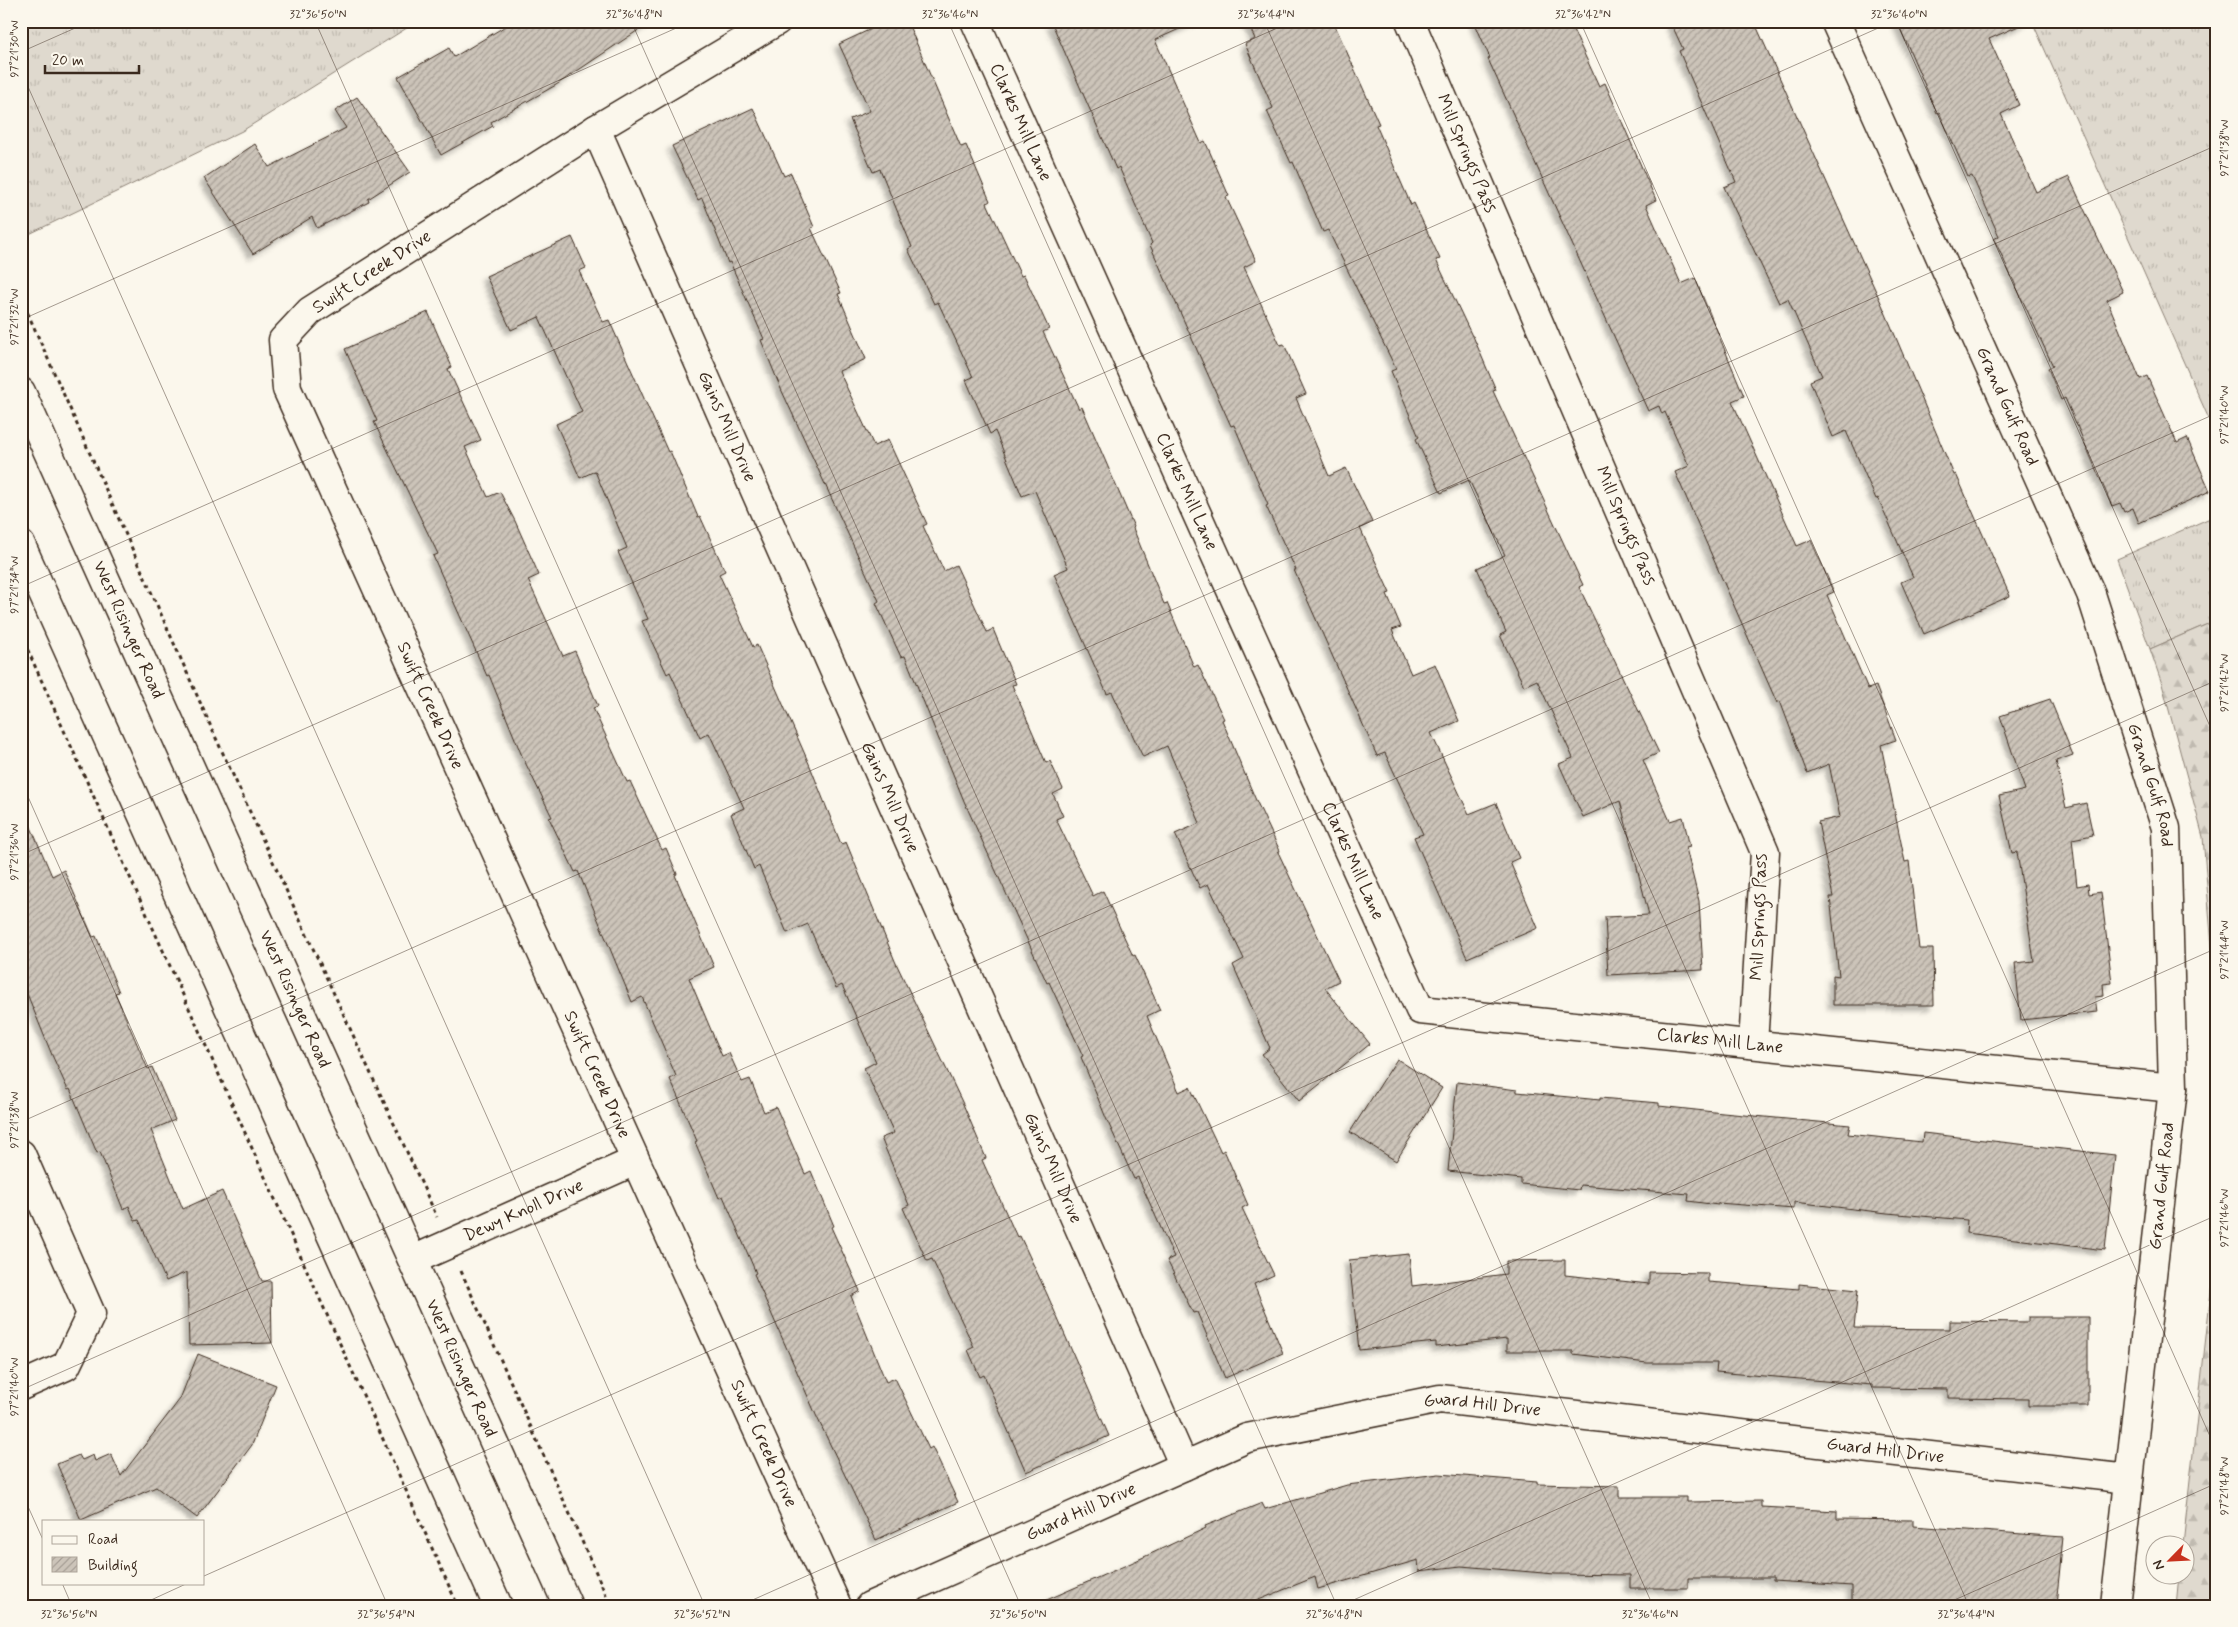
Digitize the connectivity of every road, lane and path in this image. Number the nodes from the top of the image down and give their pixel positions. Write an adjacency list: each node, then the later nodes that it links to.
1 (777, 21): 5 (street, Swift Creek Drive)
2 (975, 21): 10 (street, Clarks Mill Lane)
3 (1410, 21): 10 (street, Mill Springs Pass)
4 (1835, 21): 11 (street, Grand Gulf Road)
5 (596, 129): 13 (street, Swift Creek Drive); 17 (street, Gains Mill Drive)
6 (21, 298): 14 (path)
7 (21, 392): 15 (street, West Risinger Road)
8 (21, 545): 20 (street)
9 (21, 636): 19 (path)
10 (1753, 1044): 11 (street, Clarks Mill Lane)
11 (2173, 1088): 18 (street, Grand Gulf Road)
12 (21, 1154): 16 (street)
13 (635, 1161): 14 (street, Dewy Knoll Drive); 23 (street, Swift Creek Drive)
14 (449, 1244): 15 (street, Dewy Knoll Drive); 22 (path)
15 (413, 1260): 21 (street, West Risinger Road)
16 (21, 1386)
17 (1184, 1466): 18 (street, Guard Hill Drive); 24 (street, Guard Hill Drive)
18 (2129, 1479): 25 (street, Grand Gulf Road)
19 (458, 1606)
20 (498, 1606)
21 (568, 1606)
22 (611, 1606)
23 (837, 1606)
24 (870, 1606)
25 (2115, 1606)

